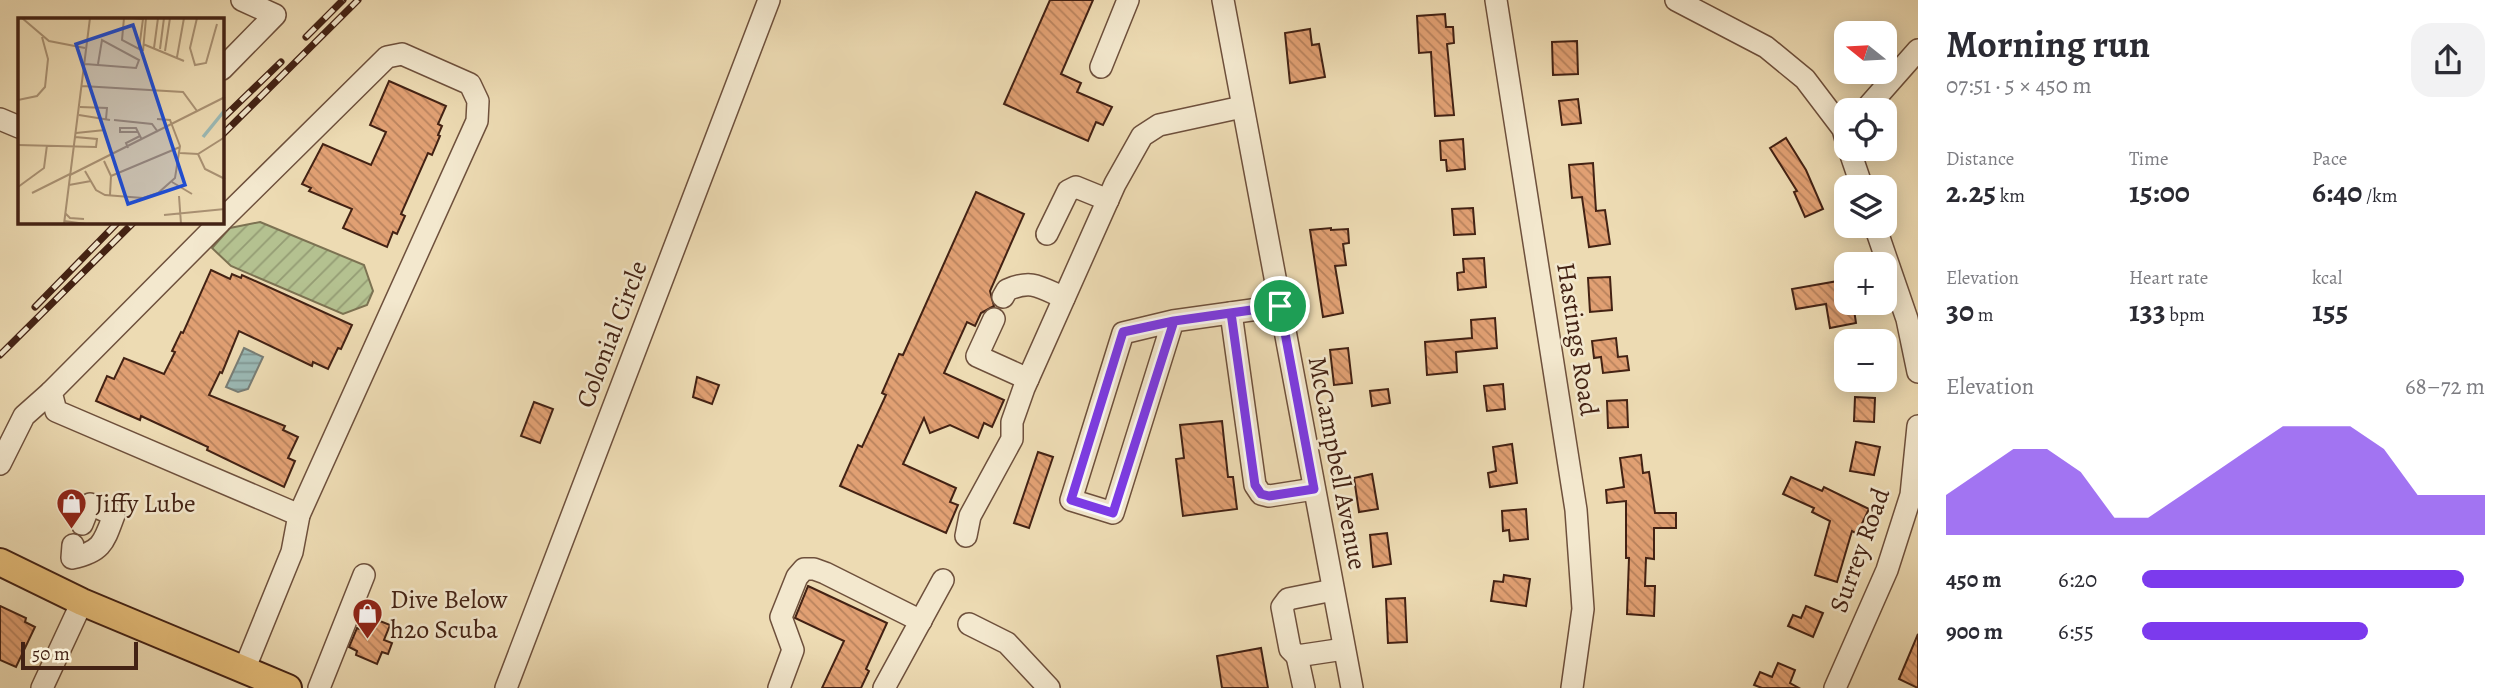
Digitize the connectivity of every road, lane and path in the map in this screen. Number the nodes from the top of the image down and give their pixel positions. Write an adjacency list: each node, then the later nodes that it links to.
1 (242, 0): 8 (street)
2 (769, 0): 49 (street, Colonial Circle)
3 (1128, 0): 9 (street)
4 (1223, 0): 11 (street, McCampbell Avenue)
5 (1496, 0): 54 (street, Hastings Road)
6 (1676, 0): 13 (street)
7 (1918, 50): 10 (street)
8 (224, 67)
9 (1101, 67)
10 (1875, 98)
11 (1242, 107): 15 (street); 22 (street, McCampbell Avenue)
12 (0, 119): 14 (street)
13 (1834, 119)
14 (18, 127)
15 (1108, 200): 18 (street); 21 (street)
16 (224, 218): 32 (street)
17 (218, 224): 28 (street)
18 (1047, 234)
19 (1879, 238): 26 (street)
20 (1003, 297): 21 (street)
21 (1064, 298): 27 (street)
22 (1280, 306): 23 (street); 31 (street, McCampbell Avenue)
23 (1231, 313): 25 (street); 31 (street)
24 (994, 319): 27 (street)
25 (1174, 321): 25 (street)
26 (1918, 372)
27 (1028, 379): 34 (street)
28 (51, 392): 30 (street); 32 (street)
29 (1918, 426): 55 (street, Surrey Road)
30 (0, 464)
31 (1314, 489): 39 (street, McCampbell Avenue)
32 (299, 515): 45 (street)
33 (82, 524): 38 (street)
34 (966, 536)
35 (0, 562): 38 (main road)
36 (364, 575): 48 (street)
37 (943, 580): 41 (street)
38 (56, 589): 40 (main road)
39 (1333, 590): 43 (street, McCampbell Avenue); 44 (street)
40 (82, 602): 45 (main road); 47 (street)
41 (921, 621): 50 (street); 51 (street)
42 (970, 624): 46 (street)
43 (1344, 649): 44 (street); 53 (street, McCampbell Avenue)
44 (1297, 656): 52 (street)
45 (266, 682)
46 (1037, 683)
47 (41, 688)
48 (319, 688)
49 (506, 688)
50 (779, 688)
51 (884, 688)
52 (1304, 688)
53 (1352, 688)
54 (1572, 688)
55 (1835, 688)

